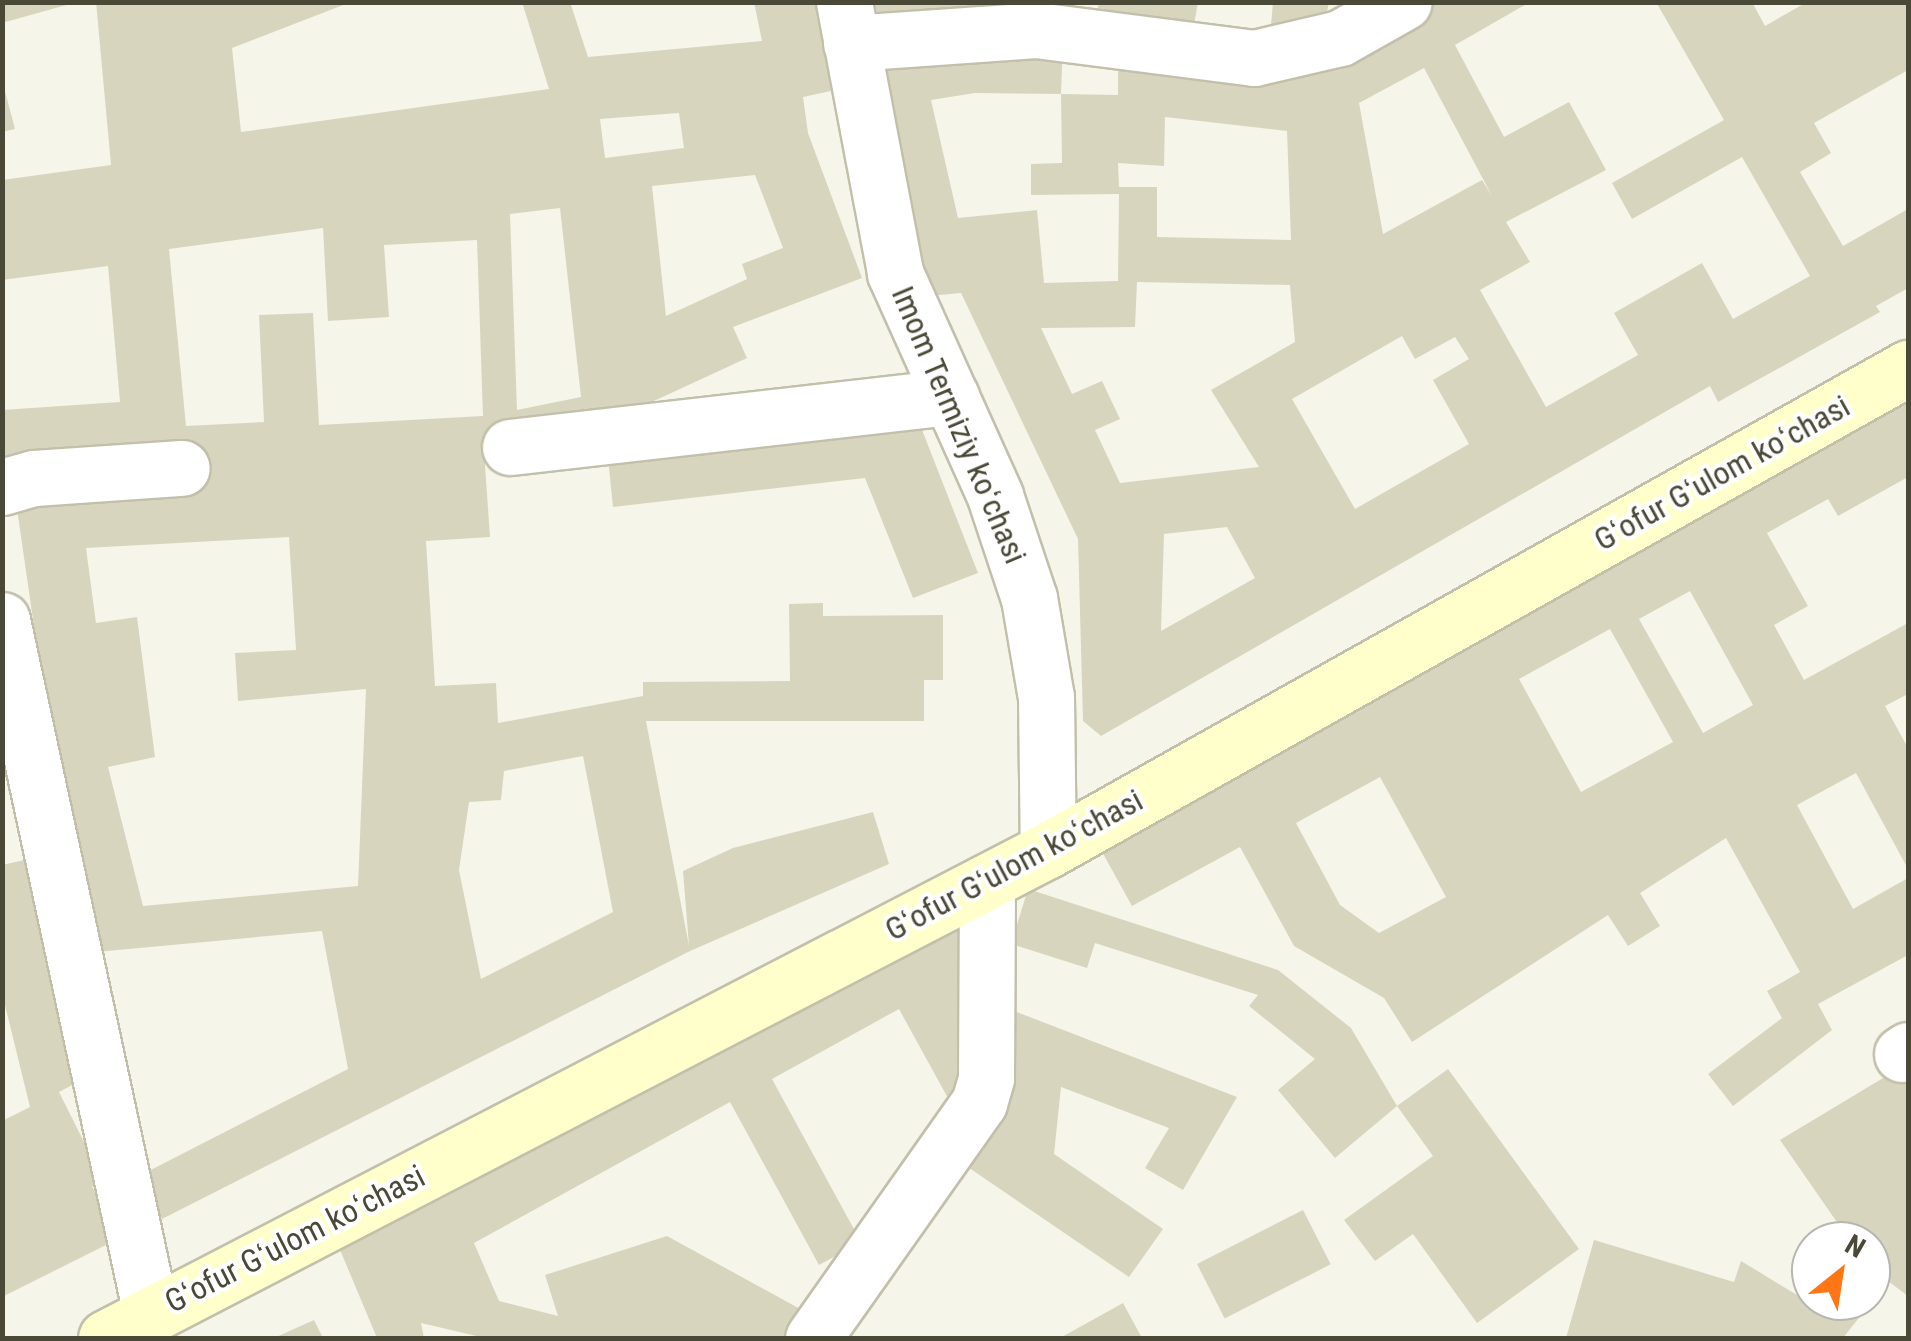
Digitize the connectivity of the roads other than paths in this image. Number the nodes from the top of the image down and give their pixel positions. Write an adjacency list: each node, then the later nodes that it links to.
1 (1404, 2): 2 (street)
2 (848, 23): 4 (street, Imom Termiziy koʻchasi)
3 (1908, 368): 9 (street, Gʻofur Gʻulom koʻchasi)
4 (951, 396): 5 (street); 9 (street, Imom Termiziy koʻchasi)
5 (510, 447)
6 (182, 468): 7 (street)
7 (2, 487)
8 (2, 620): 11 (street)
9 (1048, 850): 10 (street, Gʻofur Gʻulom koʻchasi)
10 (987, 882): 11 (street, Gʻofur Gʻulom koʻchasi); 12 (street)
11 (129, 1326)
12 (813, 1338)

